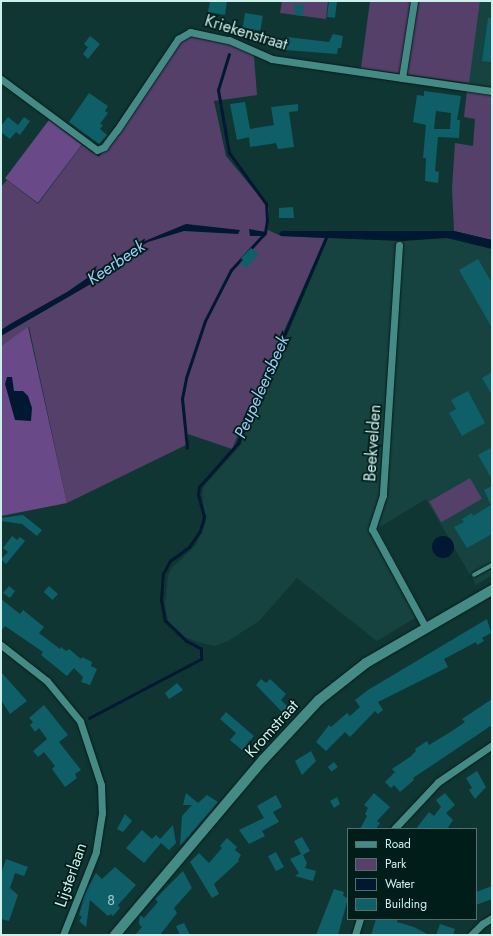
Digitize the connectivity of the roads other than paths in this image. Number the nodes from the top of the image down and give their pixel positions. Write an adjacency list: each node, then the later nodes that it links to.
1 (414, 1): 2 (street)
2 (402, 78): 3 (street, Kriekenstraat); 4 (street, Kriekenstraat)
3 (1, 79)
4 (492, 91)
5 (399, 245): 9 (street, Beekvelden)
6 (492, 565): 7 (lane)
7 (474, 575)
8 (492, 590): 9 (main road, Kromstraat)
9 (426, 628): 16 (main road, Kromstraat)
10 (1, 645): 15 (street, Lijsterlaan)
11 (492, 745): 12 (street)
12 (395, 828)
13 (492, 918): 18 (street)
14 (360, 920): 17 (street)
15 (63, 935)
16 (115, 935)
17 (355, 935)
18 (471, 935)

